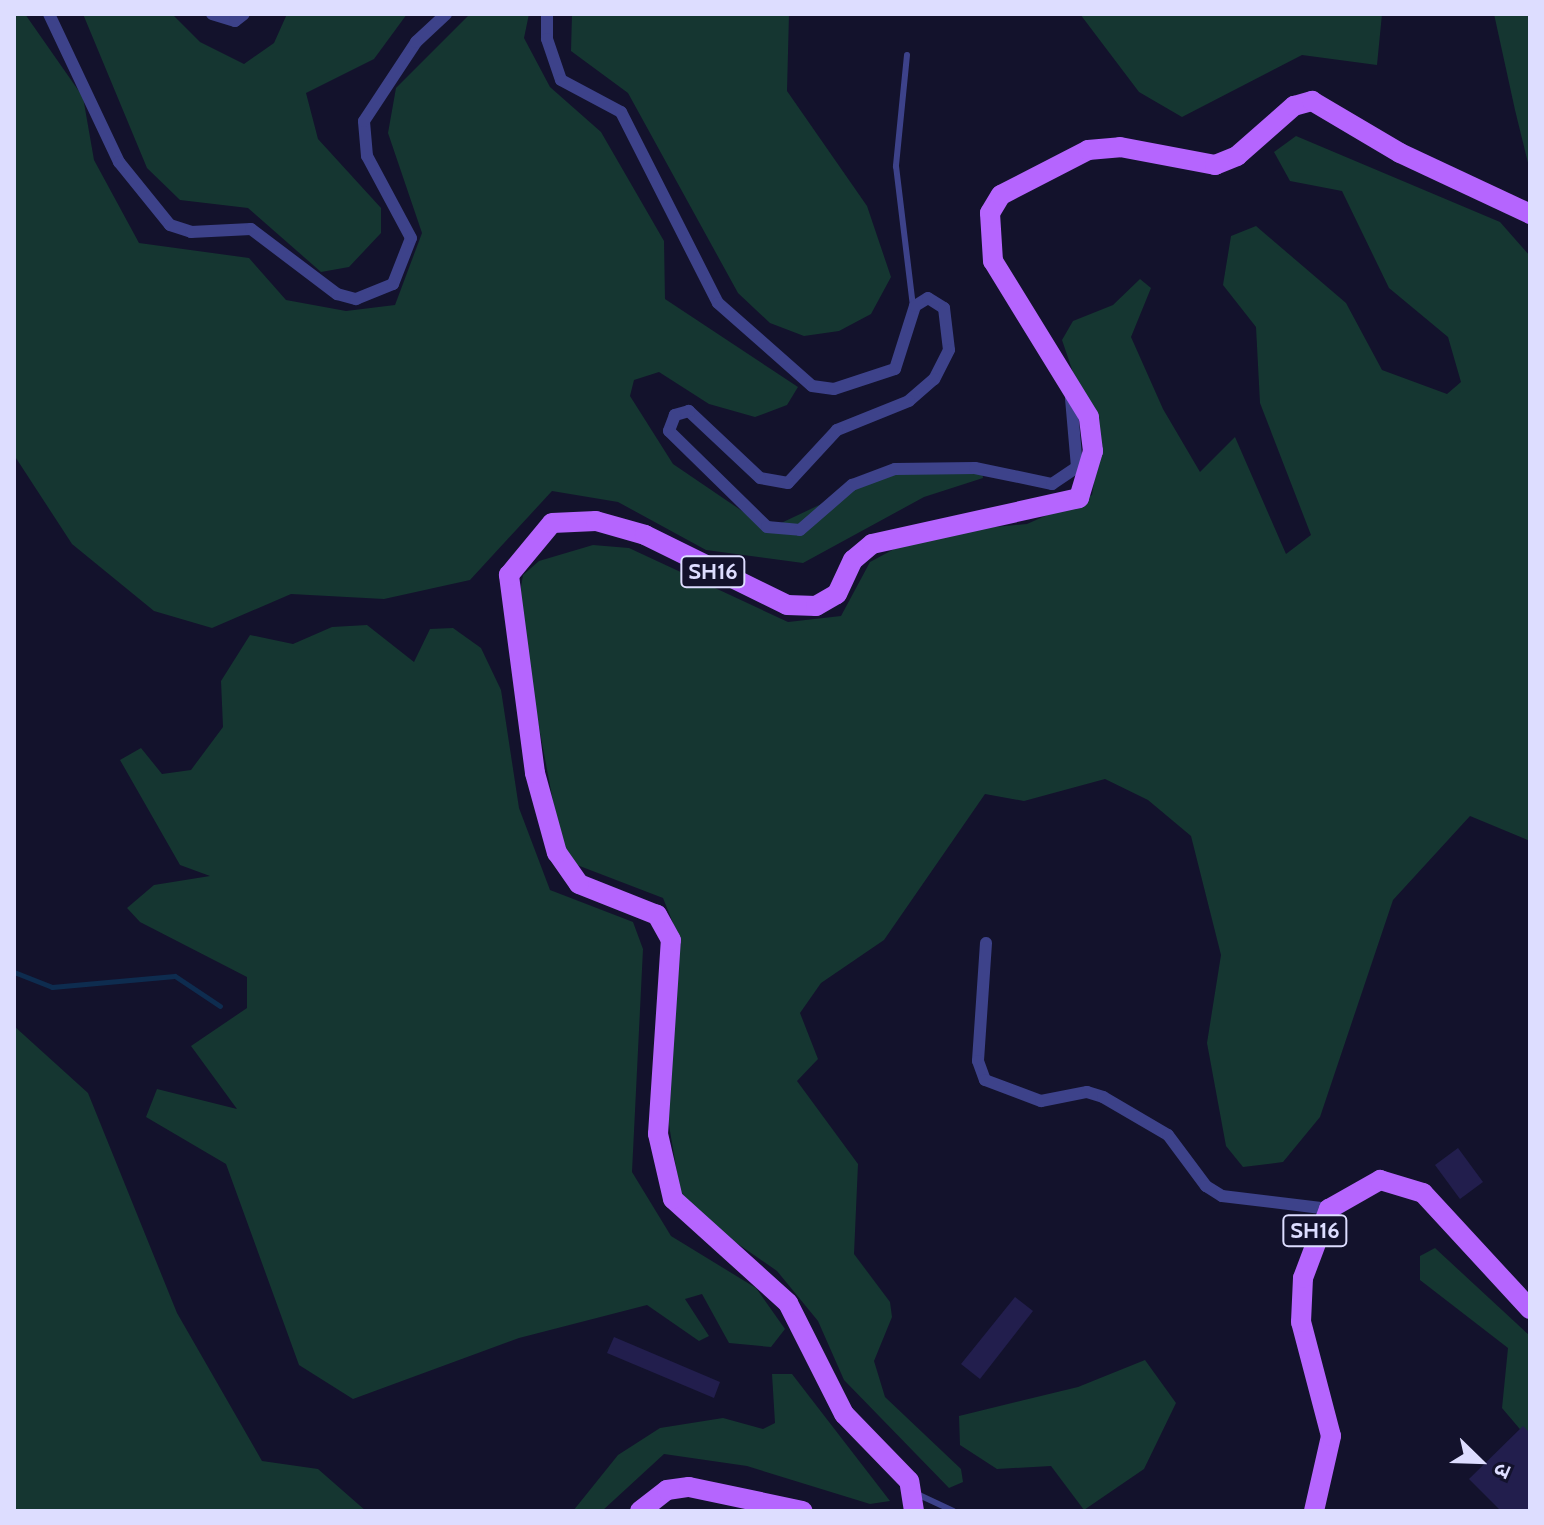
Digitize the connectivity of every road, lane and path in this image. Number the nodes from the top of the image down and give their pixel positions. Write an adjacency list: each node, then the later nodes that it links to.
1 (49, 14): 4 (street)
2 (212, 14): 3 (street)
3 (244, 14)
4 (446, 14)
5 (547, 14): 8 (street)
6 (907, 55): 8 (lane)
7 (1530, 214): 9 (main road, SH16)
8 (913, 311): 9 (street)
9 (1063, 368): 13 (main road, SH16)
10 (986, 943): 11 (street)
11 (1329, 1209): 12 (main road, SH16); 17 (main road, SH16)
12 (1530, 1309)
13 (914, 1502): 16 (lane)
14 (640, 1511): 15 (main road)
15 (803, 1511)
16 (953, 1511)
17 (1314, 1511)

